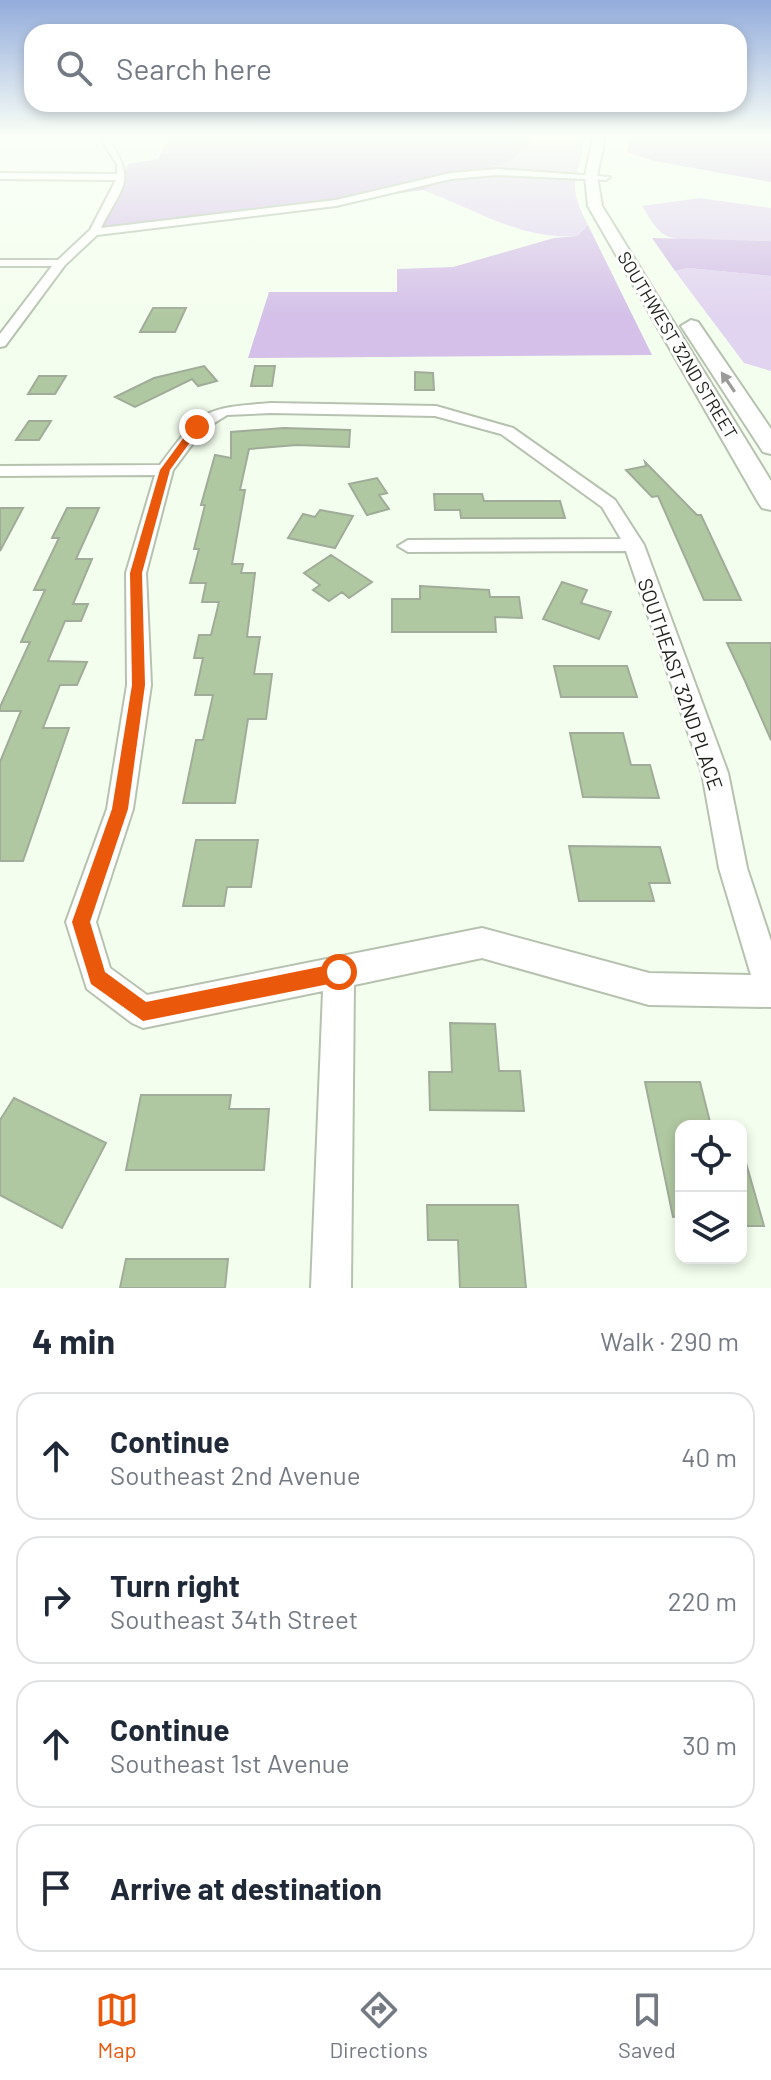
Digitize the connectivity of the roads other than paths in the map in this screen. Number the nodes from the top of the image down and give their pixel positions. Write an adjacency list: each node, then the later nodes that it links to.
1 (111, 198): 5 (street)
2 (357, 198): 5 (street)
3 (596, 198): 14 (main road, SOUTHWEST 32ND STREET)
4 (609, 198): 8 (main road, SOUTHWEST 32ND STREET)
5 (94, 232): 7 (street)
6 (0, 263): 7 (street)
7 (61, 263): 10 (street)
8 (658, 276)
9 (682, 313): 11 (main road, SOUTHWEST 32ND STREET, one-way to 9)
10 (0, 343)
11 (771, 447)
12 (165, 470): 13 (street); 15 (street, SOUTHEAST 32ND PLACE); 17 (street)
13 (0, 471)
14 (771, 502)
15 (634, 545): 16 (street); 18 (street, SOUTHEAST 32ND PLACE)
16 (408, 546)
17 (339, 972): 18 (street); 19 (street)
18 (771, 990)
19 (331, 1288)

